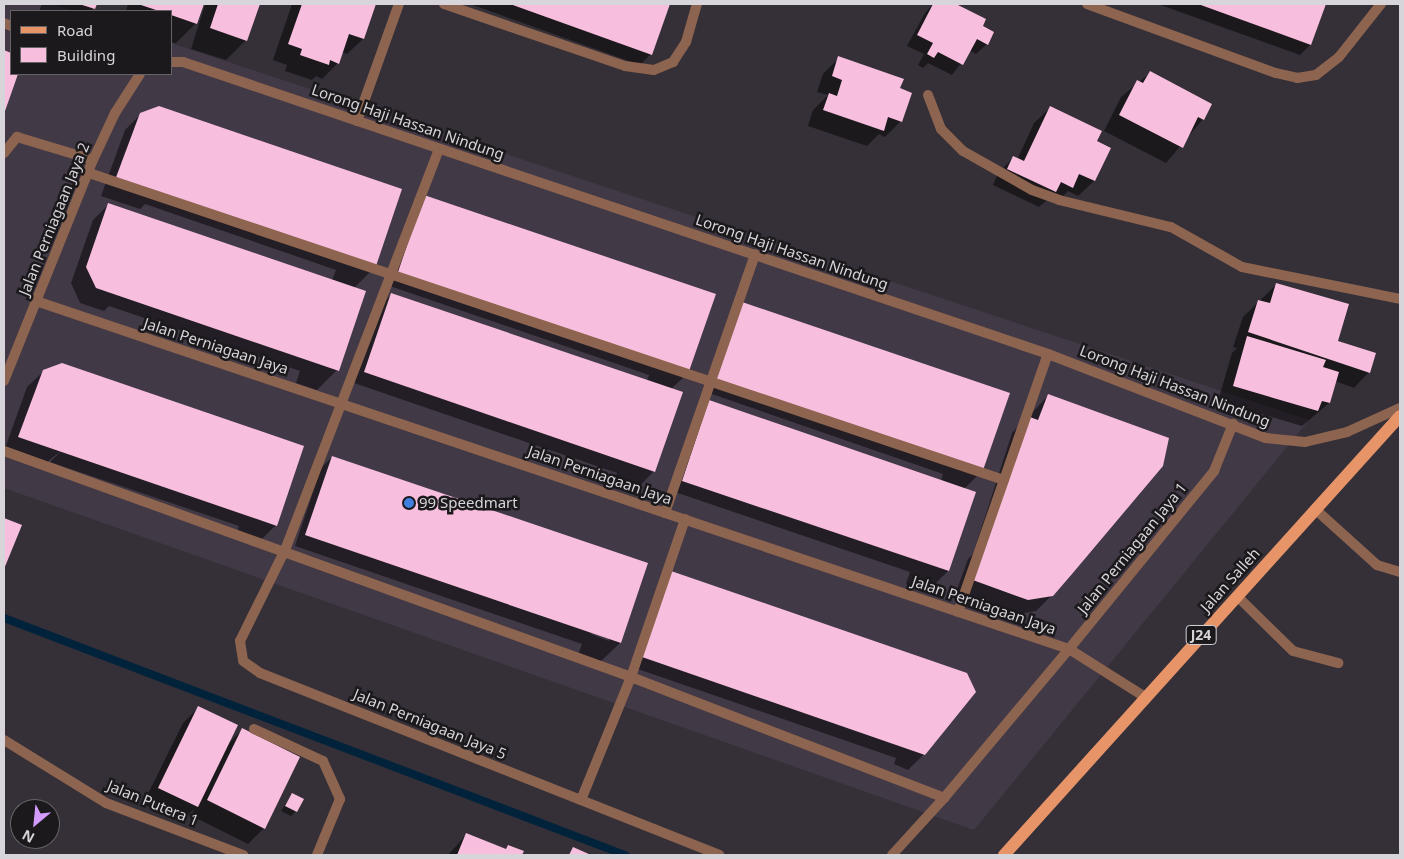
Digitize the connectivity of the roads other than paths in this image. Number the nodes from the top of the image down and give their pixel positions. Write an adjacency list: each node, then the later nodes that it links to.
1 (399, 4): 9 (street)
2 (444, 4): 3 (street)
3 (697, 4)
4 (1087, 4): 5 (street)
5 (1381, 4)
6 (172, 62): 9 (street, Lorong Haji Hassan Nindung)
7 (139, 75): 12 (street, Jalan Perniagaan Jaya 2)
8 (928, 95): 16 (street)
9 (357, 121): 10 (street, Lorong Haji Hassan Nindung)
10 (439, 149): 14 (street, Lorong Haji Hassan Nindung); 15 (street, Jalan Perniagaan Jaya 5)
11 (4, 153): 12 (street)
12 (93, 160): 13 (street, Jalan Perniagaan Jaya 2)
13 (89, 173): 15 (street); 17 (street, Jalan Perniagaan Jaya 2)
14 (755, 254): 18 (street, Lorong Haji Hassan Nindung); 20 (street)
15 (392, 275): 20 (street); 21 (street, Jalan Perniagaan Jaya 5)
16 (1400, 299)
17 (36, 301): 19 (street, Jalan Perniagaan Jaya 2); 21 (street, Jalan Perniagaan Jaya)
18 (1048, 354): 24 (street, Lorong Haji Hassan Nindung); 26 (street)
19 (4, 381)
20 (712, 382): 26 (street); 28 (street)
21 (339, 403): 28 (street, Jalan Perniagaan Jaya); 30 (street, Jalan Perniagaan Jaya 5)
22 (1400, 408): 24 (street, Lorong Haji Hassan Nindung)
23 (1400, 416): 27 (main road, Jalan Salleh / J24)
24 (1233, 424): 34 (street, Jalan Perniagaan Jaya 1)
25 (4, 451): 30 (street)
26 (1004, 480): 33 (street)
27 (1315, 509): 31 (street); 32 (main road, Jalan Salleh / J24)
28 (665, 513): 29 (street, Jalan Perniagaan Jaya)
29 (685, 519): 33 (street, Jalan Perniagaan Jaya); 36 (street)
30 (284, 552): 36 (street); 41 (street, Jalan Perniagaan Jaya 5)
31 (1400, 572)
32 (1237, 596): 35 (street); 37 (main road, Jalan Salleh / J24)
33 (958, 612): 34 (street, Jalan Perniagaan Jaya)
34 (1069, 650): 37 (street, Jalan Perniagaan Jaya); 40 (street, Jalan Perniagaan Jaya 1)
35 (1338, 663)
36 (631, 677): 40 (street); 41 (street)
37 (1145, 697): 46 (main road, Jalan Salleh / J24)
38 (254, 729): 43 (street)
39 (4, 740): 42 (street, Jalan Putera 1)
40 (944, 798): 45 (street)
41 (580, 800): 44 (street, Jalan Perniagaan Jaya 5)
42 (243, 855)
43 (317, 855)
44 (719, 855)
45 (892, 855)
46 (1004, 855)

